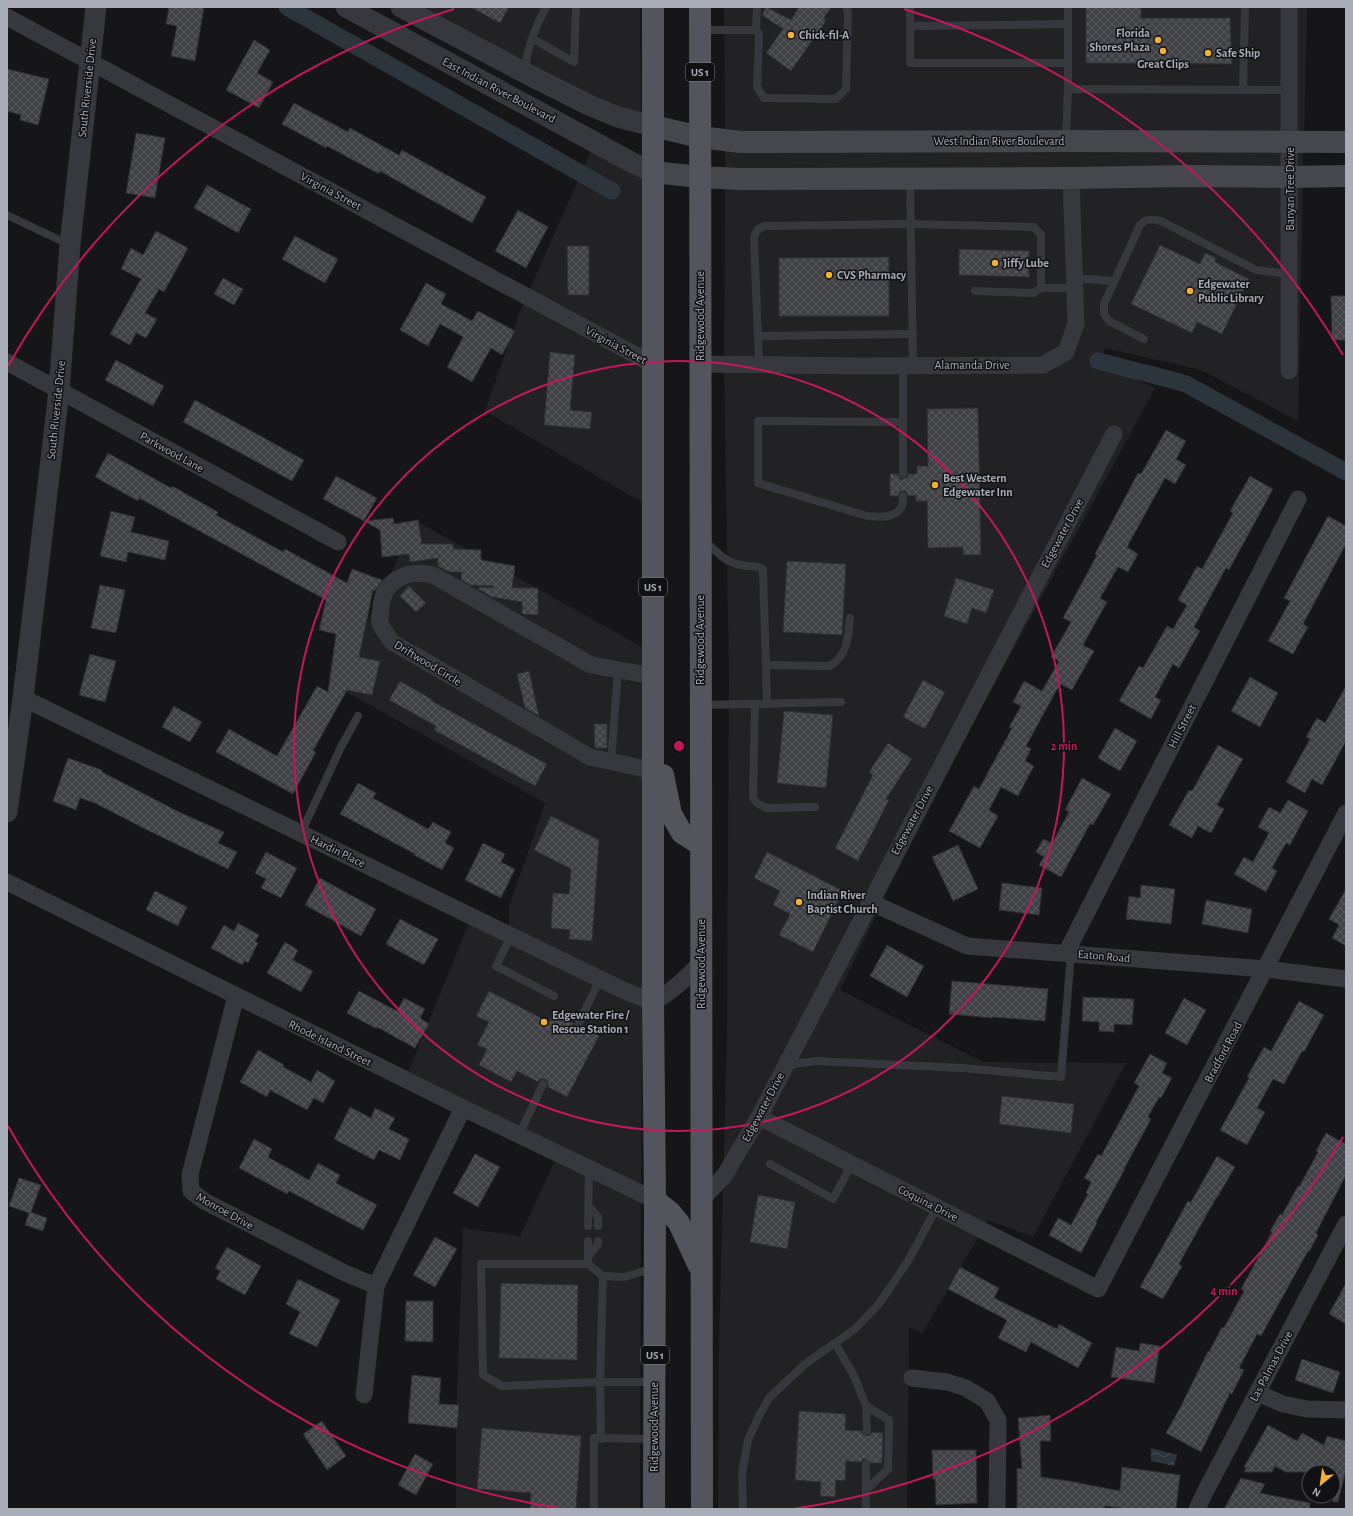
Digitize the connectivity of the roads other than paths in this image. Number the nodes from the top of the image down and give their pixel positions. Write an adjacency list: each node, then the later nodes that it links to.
1 (96, 7): 20 (street, South Riverside Drive)
2 (346, 7): 26 (street, East Indian River Boulevard)
3 (401, 7): 22 (street)
4 (546, 7): 19 (lane)
5 (576, 7): 19 (lane)
6 (653, 7): 27 (main road, Ridgewood Avenue / US 1)
7 (700, 7): 17 (main road, Ridgewood Avenue / US 1)
8 (757, 7): 18 (lane)
9 (910, 7): 16 (lane)
10 (1068, 7): 15 (lane)
11 (1245, 7): 24 (lane)
12 (1289, 7): 25 (street, Banyan Tree Drive)
13 (847, 9): 18 (lane)
14 (7, 17): 20 (street, Virginia Street)
15 (1068, 24): 16 (lane); 21 (lane)
16 (910, 26): 21 (lane)
17 (700, 30): 18 (lane); 28 (main road, Ridgewood Avenue / US 1)
18 (756, 30)
19 (533, 39): 22 (lane)
20 (89, 60): 40 (street, South Riverside Drive); 52 (street, Virginia Street)
21 (1067, 63): 23 (lane)
22 (526, 74): 26 (street); 27 (street)
23 (1068, 89): 24 (lane); 29 (lane)
24 (1243, 90): 25 (lane)
25 (1289, 90): 30 (street, Banyan Tree Drive)
26 (514, 98): 32 (street, East Indian River Boulevard)
27 (653, 126): 28 (main road, West Indian River Boulevard); 32 (main road, Ridgewood Avenue / US 1)
28 (700, 137): 29 (main road, West Indian River Boulevard); 34 (main road, Ridgewood Avenue / US 1)
29 (1066, 141): 30 (main road, West Indian River Boulevard)
30 (1290, 142): 31 (main road, West Indian River Boulevard); 37 (street, Banyan Tree Drive)
31 (1346, 142)
32 (653, 172): 34 (main road); 52 (main road, Ridgewood Avenue / US 1)
33 (1346, 176): 37 (main road)
34 (700, 177): 35 (main road); 50 (main road, Ridgewood Avenue / US 1)
35 (910, 178): 36 (main road); 39 (lane)
36 (1071, 178): 37 (main road); 43 (street, Alamanda Drive)
37 (1289, 178): 41 (street, Banyan Tree Drive)
38 (7, 215): 40 (lane)
39 (910, 224): 44 (lane); 46 (lane); 47 (lane)
40 (70, 245): 55 (street, South Riverside Drive)
41 (1289, 274): 42 (lane); 54 (street, Banyan Tree Drive)
42 (1114, 281): 43 (lane); 48 (lane)
43 (1074, 283): 44 (lane); 53 (street, Alamanda Drive)
44 (1041, 288): 45 (lane)
45 (975, 291)
46 (913, 334): 47 (lane); 53 (lane)
47 (758, 336): 51 (lane)
48 (1144, 339)
49 (7, 362): 55 (street, Parkwood Lane)
50 (700, 364): 51 (street, Alamanda Drive); 61 (main road, Ridgewood Avenue / US 1)
51 (759, 364): 53 (street, Alamanda Drive)
52 (654, 365): 66 (main road, Ridgewood Avenue / US 1)
53 (908, 366): 56 (lane)
54 (1289, 371)
55 (59, 391): 62 (street, Parkwood Lane); 67 (street, South Riverside Drive)
56 (903, 422): 58 (lane); 59 (lane)
57 (1114, 434): 82 (street, Edgewater Drive)
58 (903, 474)
59 (903, 496)
60 (1298, 499): 84 (street, Hill Street)
61 (700, 536): 64 (lane); 71 (main road, Ridgewood Avenue / US 1)
62 (338, 542)
63 (850, 618): 64 (lane)
64 (766, 665): 70 (lane)
65 (618, 670): 66 (street, Driftwood Circle); 74 (lane); 74 (street, Driftwood Circle)
66 (653, 676): 73 (main road, Ridgewood Avenue / US 1)
67 (23, 698): 77 (street, South Riverside Drive); 79 (street, Hardin Place)
68 (841, 702): 70 (lane)
69 (755, 704): 70 (lane); 71 (lane); 76 (lane)
70 (767, 704)
71 (700, 705): 80 (main road, Ridgewood Avenue / US 1)
72 (358, 716): 79 (lane)
73 (654, 737): 75 (main road, Ridgewood Avenue / US 1); 80 (main road)
74 (611, 762): 75 (street, Driftwood Circle)
75 (654, 771): 91 (main road, Ridgewood Avenue / US 1)
76 (815, 807)
77 (7, 812)
78 (1346, 813): 86 (street, Bradford Road)
79 (301, 833): 83 (street, Hardin Place)
80 (701, 845): 85 (main road, Ridgewood Avenue / US 1)
81 (7, 882): 89 (street, Rhode Island Street)
82 (870, 902): 84 (street, Eaton Road); 93 (street, Edgewater Drive)
83 (511, 936): 87 (street, Hardin Place); 90 (lane)
84 (1068, 953): 86 (street, Eaton Road); 93 (lane)
85 (701, 962): 91 (street); 102 (main road, Ridgewood Avenue / US 1)
86 (1266, 969): 88 (street, Eaton Road); 115 (street, Bradford Road)
87 (600, 979): 91 (street, Hardin Place); 92 (lane)
88 (1346, 979)
89 (236, 996): 95 (street, Rhode Island Street); 114 (street, Monroe Drive)
90 (554, 996)
91 (653, 1002): 101 (main road, Ridgewood Avenue / US 1)
92 (578, 1025)
93 (785, 1065): 96 (street, Edgewater Drive)
94 (543, 1084): 97 (lane)
95 (463, 1108): 97 (street, Rhode Island Street); 114 (street)
96 (759, 1117): 99 (street, Coquina Drive); 102 (street, Edgewater Drive)
97 (519, 1135): 100 (street, Rhode Island Street)
98 (770, 1164): 99 (lane)
99 (852, 1164): 104 (street, Coquina Drive)
100 (589, 1168): 101 (street, Rhode Island Street); 103 (lane)
101 (655, 1200): 111 (main road, Ridgewood Avenue / US 1); 112 (main road, Ridgewood Avenue / US 1)
102 (701, 1200): 112 (main road, Ridgewood Avenue / US 1)
103 (589, 1206): 106 (lane); 107 (lane)
104 (937, 1207): 115 (street, Coquina Drive); 116 (lane)
105 (1346, 1224): 120 (street, Las Palmas Drive)
106 (588, 1226)
107 (598, 1226)
108 (588, 1241): 110 (lane)
109 (598, 1241): 110 (lane)
110 (588, 1260): 113 (lane); 118 (lane)
111 (655, 1268): 113 (lane); 119 (main road, Ridgewood Avenue / US 1)
112 (702, 1273): 131 (main road, Ridgewood Avenue / US 1)
113 (603, 1276): 118 (lane)
114 (376, 1286): 121 (street)
115 (1098, 1289)
116 (835, 1343): 122 (lane); 132 (lane)
117 (912, 1378): 134 (street)
118 (600, 1382): 119 (lane); 125 (lane)
119 (654, 1382): 126 (main road, Ridgewood Avenue / US 1)
120 (1257, 1393): 123 (street); 135 (street, Las Palmas Drive)
121 (364, 1395)
122 (866, 1406): 124 (lane); 128 (lane)
123 (1346, 1410)
124 (867, 1430)
125 (601, 1439): 126 (lane); 129 (lane)
126 (654, 1439): 130 (main road, Ridgewood Avenue / US 1)
127 (866, 1464): 128 (lane)
128 (866, 1490): 133 (lane)
129 (594, 1509)
130 (654, 1509)
131 (702, 1509)
132 (743, 1509)
133 (866, 1509)
134 (997, 1509)
135 (1197, 1509)

